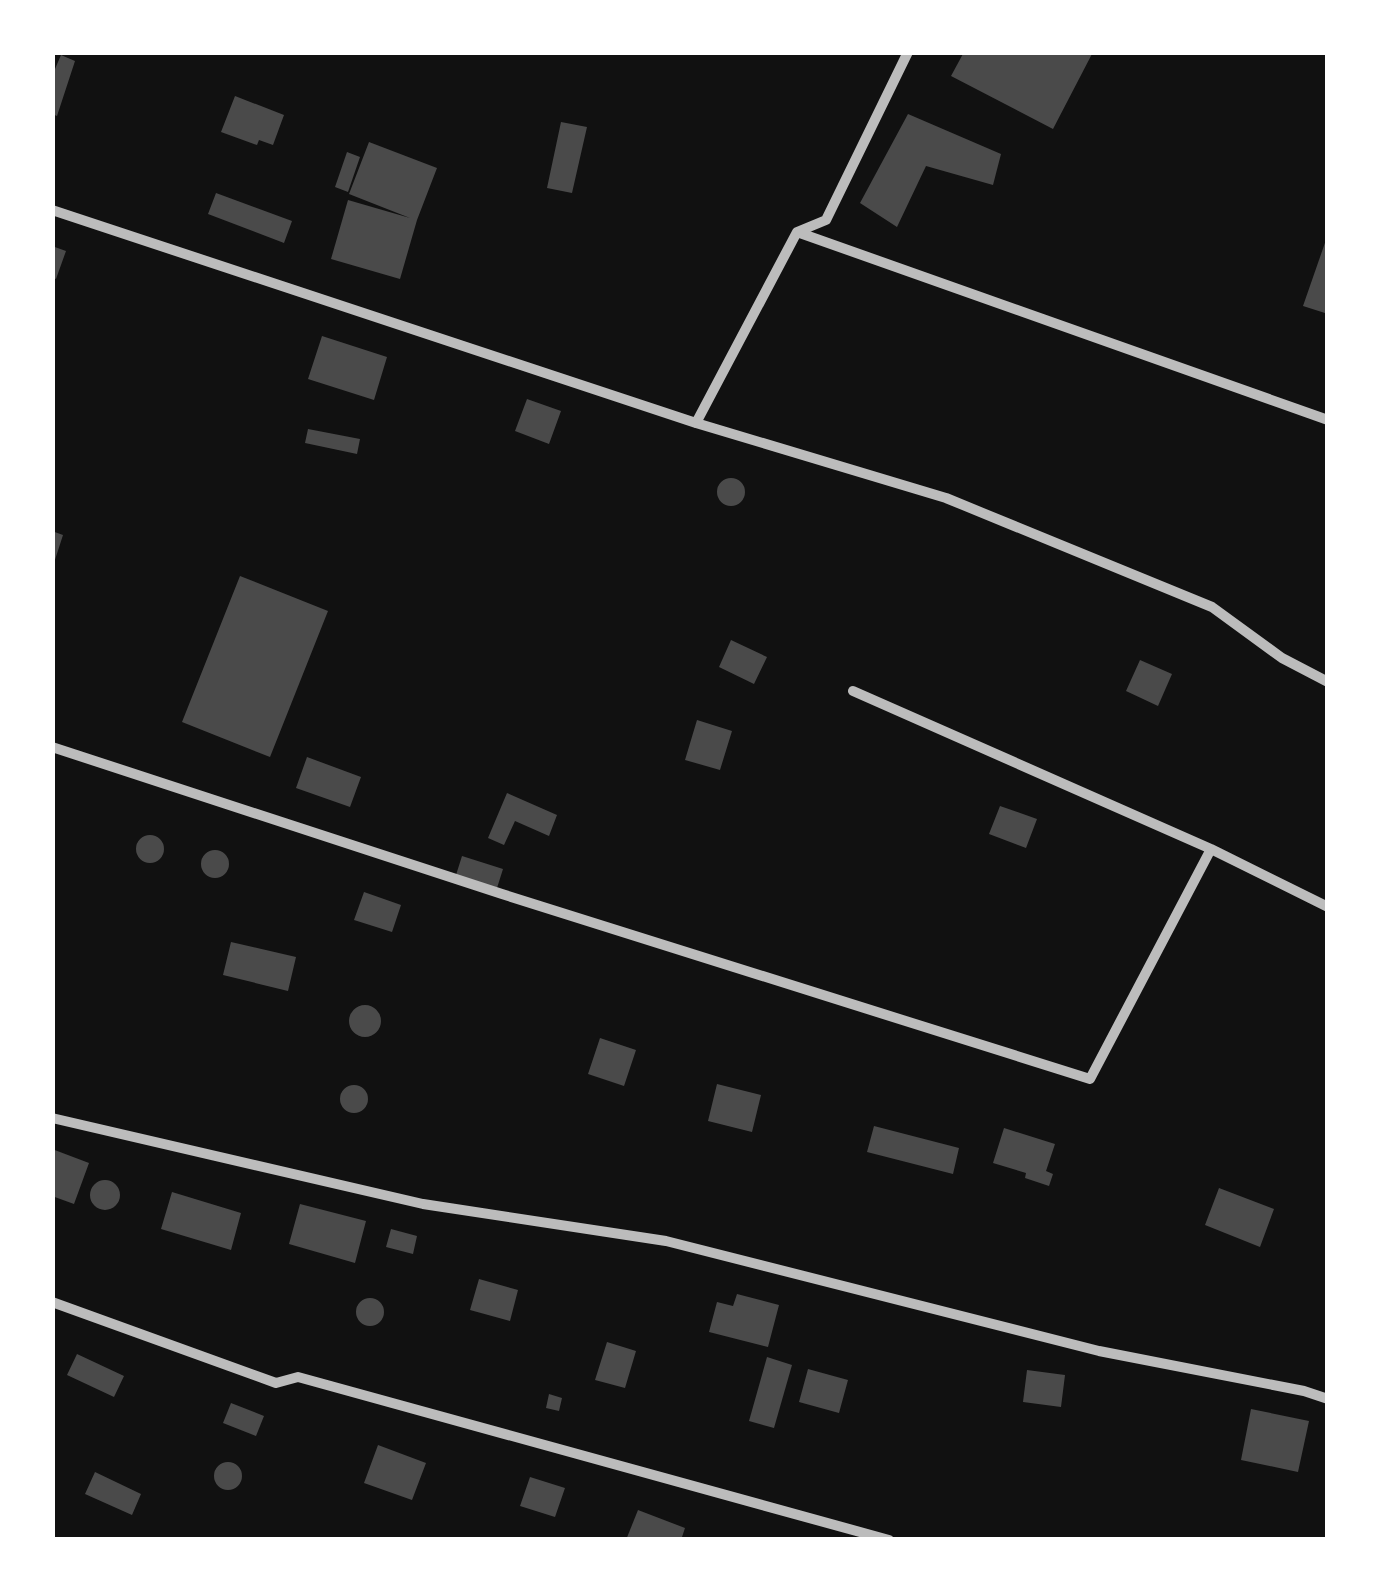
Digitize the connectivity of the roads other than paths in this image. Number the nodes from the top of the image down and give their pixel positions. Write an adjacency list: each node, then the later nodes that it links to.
1 (908, 52): 3 (street)
2 (52, 210): 5 (street)
3 (797, 232): 4 (street); 5 (street)
4 (1328, 420)
5 (696, 422): 6 (street)
6 (1328, 682)
7 (852, 690): 9 (street)
8 (52, 747): 9 (street)
9 (1211, 849): 10 (street)
10 (1328, 907)
11 (52, 1118): 13 (street)
12 (52, 1302): 14 (street)
13 (1328, 1399)
14 (889, 1540)

